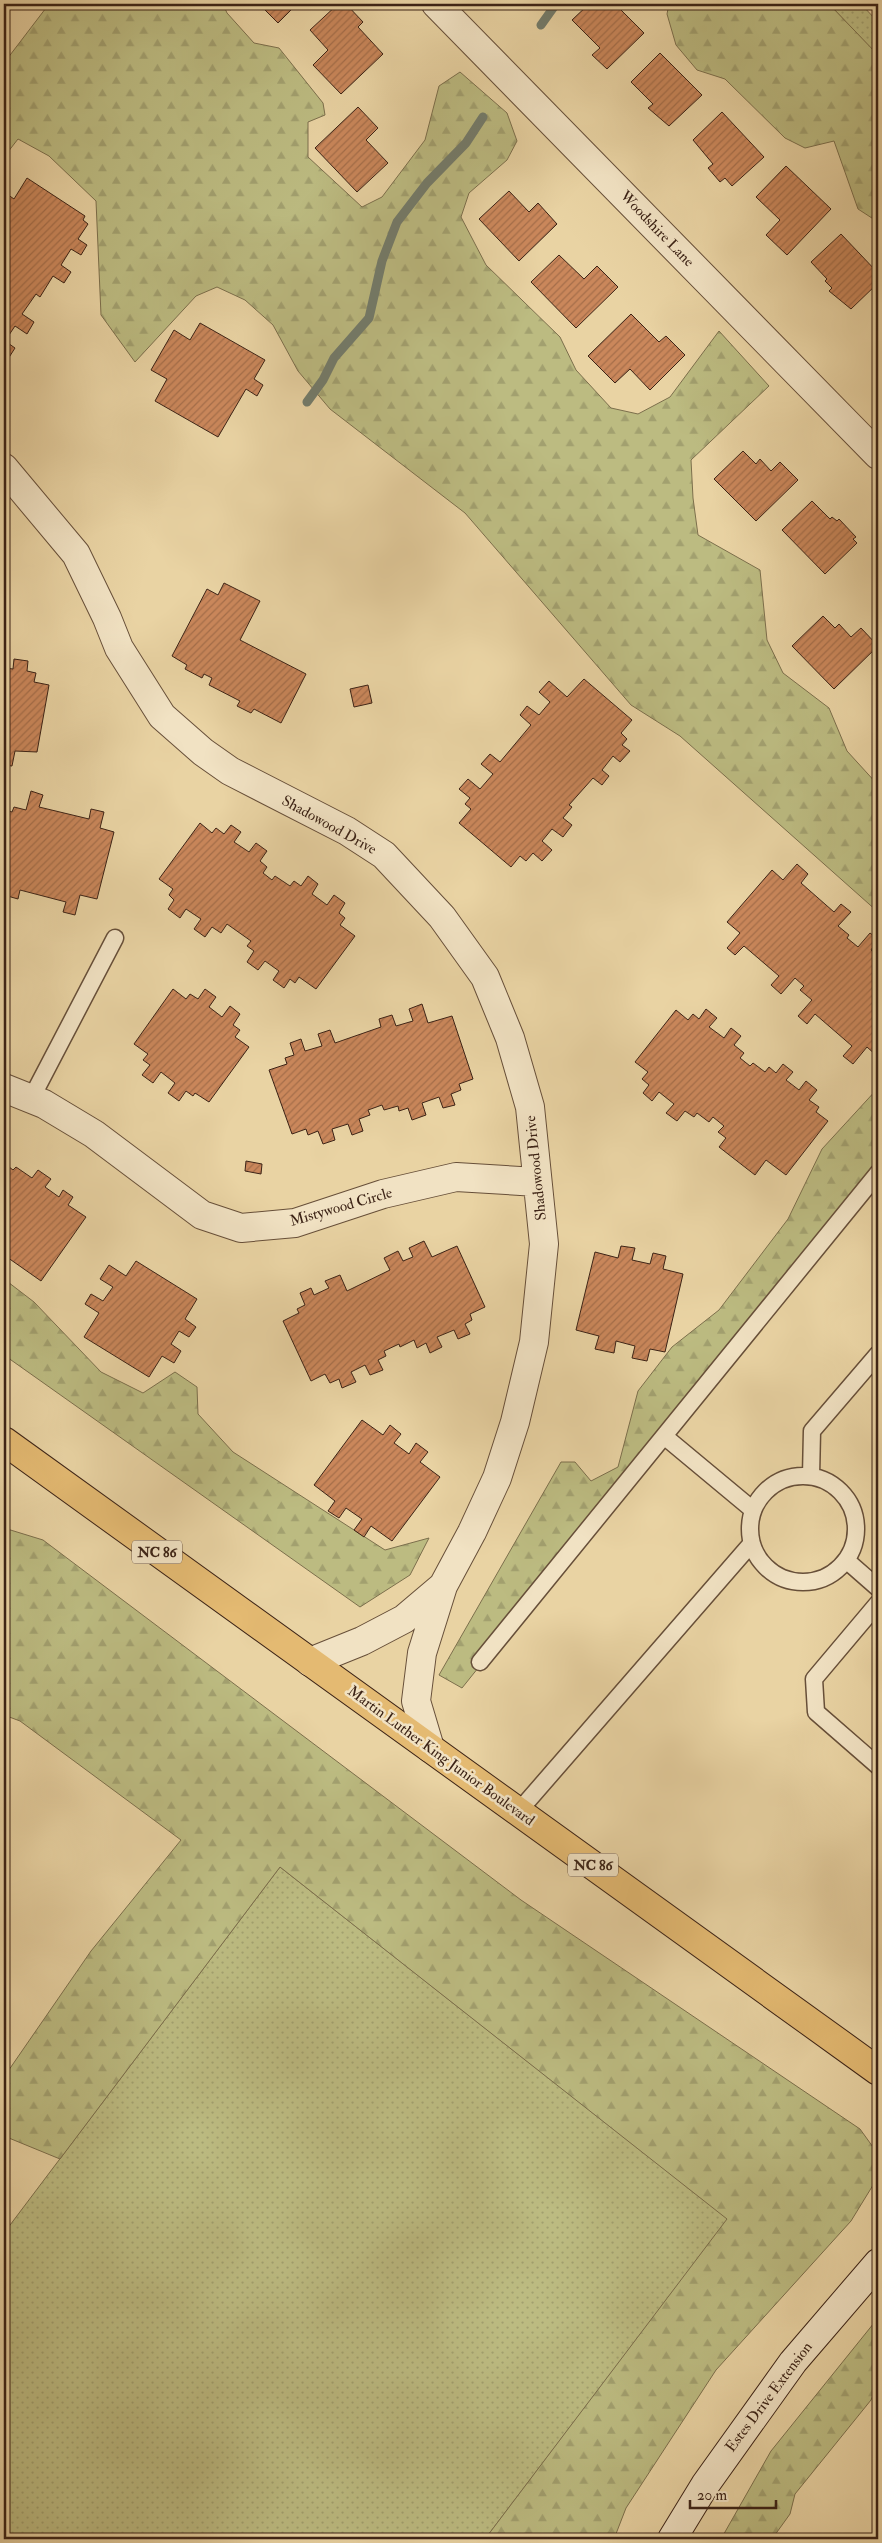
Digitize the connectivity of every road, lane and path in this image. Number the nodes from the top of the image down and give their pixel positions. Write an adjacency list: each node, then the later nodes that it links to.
1 (436, 4): 2 (street, Woodshire Lane)
2 (878, 455)
3 (4, 468): 8 (street, Shadowood Drive)
4 (115, 938): 6 (lane)
5 (4, 1088): 6 (street, Mistywood Circle)
6 (31, 1099): 8 (street, Mistywood Circle)
7 (878, 1173): 10 (lane)
8 (537, 1182): 16 (street, Shadowood Drive)
9 (878, 1354): 12 (lane)
10 (664, 1436): 13 (lane); 20 (lane)
11 (4, 1441): 19 (main road, Martin Luther King Junior Boulevard / NC 86)
12 (811, 1476): 13 (lane); 15 (lane)
13 (753, 1510): 14 (lane)
14 (752, 1544): 15 (lane); 23 (lane)
15 (846, 1560): 17 (lane)
16 (443, 1586): 19 (street, Shadowood Drive); 21 (street, Shadowood Drive)
17 (878, 1588)
18 (878, 1603): 22 (lane)
19 (310, 1662): 21 (main road, Martin Luther King Junior Boulevard / NC 86)
20 (480, 1662)
21 (430, 1748): 23 (main road, Martin Luther King Junior Boulevard / NC 86)
22 (878, 1766)
23 (518, 1812): 24 (main road, Martin Luther King Junior Boulevard / NC 86)
24 (878, 2071)
25 (878, 2263): 26 (street, Estes Drive Extension)
26 (672, 2539)

